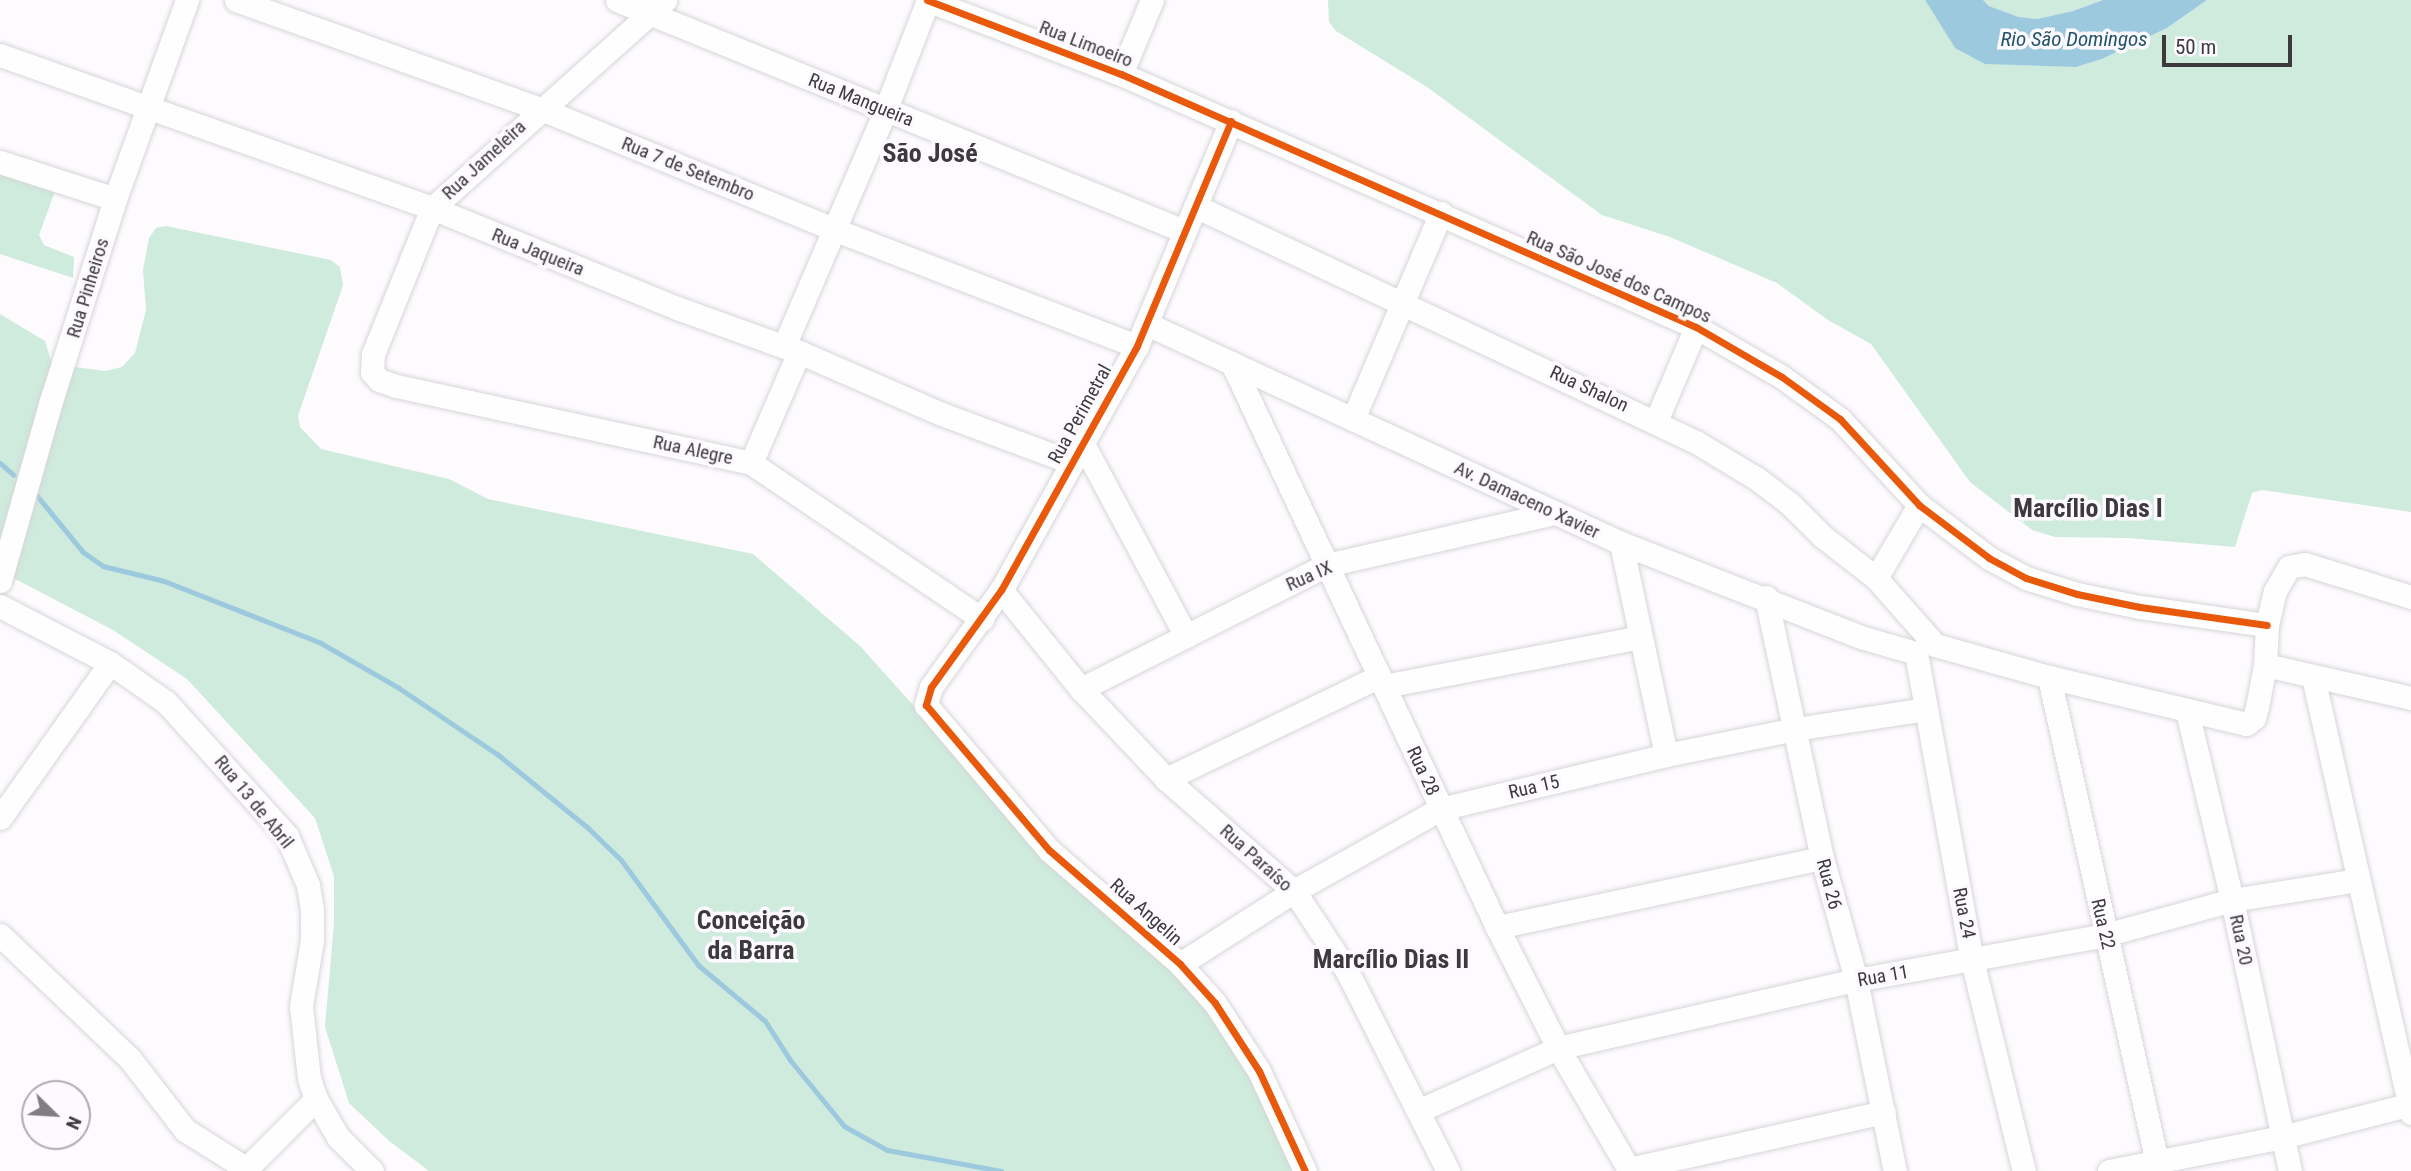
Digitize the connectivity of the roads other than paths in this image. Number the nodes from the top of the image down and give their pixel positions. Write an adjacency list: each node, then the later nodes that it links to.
1 (187, 0): 10 (street, Rua Pinheiros)
2 (236, 0): 11 (street, Rua 7 de Setembro)
3 (617, 0): 7 (street, Rua Mangueira)
4 (928, 0): 6 (street, Rua Limoeiro); 12 (street)
5 (1152, 0): 9 (street)
6 (956, 5): 9 (street, Rua Limoeiro)
7 (658, 7): 11 (street, Rua Jameleira); 12 (street, Rua Mangueira)
8 (0, 55): 10 (street, Rua Jaqueira)
9 (1121, 74): 13 (street, Rua Limoeiro)
10 (150, 106): 15 (street, Rua Pinheiros); 17 (street, Rua Jaqueira)
11 (541, 109): 17 (street, Rua Jameleira); 19 (street, Rua 7 de Setembro)
12 (885, 111): 19 (street); 20 (street, Rua Mangueira)
13 (1231, 121): 16 (street, Rua Perimetral); 18 (street, Rua São José dos Campos)
14 (0, 162): 15 (street)
15 (115, 199): 37 (street, Rua Pinheiros)
16 (1195, 206): 20 (street, Rua Perimetral); 21 (street, Rua Shalon)
17 (432, 208): 25 (street, Rua Jaqueira); 27 (street, Rua Jameleira)
18 (1441, 213): 21 (street); 23 (street, Rua São José dos Campos)
19 (833, 229): 24 (street, Rua 7 de Setembro); 25 (street)
20 (1184, 231): 22 (street, Rua Perimetral)
21 (1401, 300): 28 (street); 29 (street, Rua Shalon)
22 (1147, 324): 24 (street, Rua Perimetral); 26 (street, Av. Damaceno Xavier)
23 (1696, 327): 29 (street); 32 (street, Rua São José dos Campos)
24 (1137, 346): 30 (street, Rua Perimetral)
25 (792, 349): 30 (street, Rua Jaqueira); 31 (street)
26 (1232, 363): 28 (street, Av. Damaceno Xavier); 35 (street, Rua 28)
27 (370, 368): 31 (street, Rua Alegre)
28 (1353, 419): 33 (street, Av. Damaceno Xavier)
29 (1656, 421): 36 (street, Rua Shalon)
30 (1077, 453): 38 (street, Rua Perimetral); 44 (street)
31 (751, 463): 42 (street, Rua Alegre)
32 (1919, 505): 36 (street); 43 (street, Rua São José dos Campos)
33 (1554, 513): 34 (street, Av. Damaceno Xavier); 35 (street, Rua IX)
34 (1621, 542): 39 (street, Av. Damaceno Xavier); 45 (street)
35 (1327, 565): 44 (street, Rua IX); 51 (street, Rua 28)
36 (1876, 578): 46 (street, Rua Shalon)
37 (0, 580)
38 (1002, 590): 42 (street, Rua Perimetral); 52 (street, Rua Paraíso)
39 (1766, 597): 46 (street, Av. Damaceno Xavier); 57 (street, Rua 26)
40 (2411, 597): 43 (street)
41 (0, 606): 47 (street, Rua 13 de Abril)
42 (982, 619): 54 (street, Rua Perimetral)
43 (2267, 625): 48 (street)
44 (1186, 636): 52 (street, Rua IX)
45 (1640, 636): 51 (street); 58 (street)
46 (1926, 649): 49 (street, Av. Damaceno Xavier); 55 (street, Rua 24)
47 (110, 663): 61 (street); 73 (street, Rua 13 de Abril)
48 (2265, 666): 50 (street); 56 (street, Av. Damaceno Xavier)
49 (2049, 677): 56 (street, Av. Damaceno Xavier); 68 (street, Rua 22)
50 (2313, 677): 53 (street); 63 (street)
51 (1382, 681): 59 (street); 60 (street, Rua 28)
52 (1081, 689): 59 (street, Rua Paraíso)
53 (2411, 698)
54 (926, 705): 70 (street, Rua Angelin)
55 (1925, 709): 57 (street, Rua 15); 69 (street, Rua 24)
56 (2187, 711): 65 (street, Rua 20)
57 (1795, 729): 58 (street, Rua 15); 62 (street, Rua 26)
58 (1666, 755): 60 (street, Rua 15)
59 (1166, 779): 64 (street, Rua Paraíso)
60 (1440, 808): 64 (street, Rua 15); 66 (street, Rua 28)
61 (0, 818)
62 (1822, 858): 66 (street); 71 (street, Rua 26)
63 (2358, 880): 65 (street, Rua 11); 74 (street)
64 (1294, 891): 70 (street, Rua 15); 75 (street, Rua Paraíso)
65 (2232, 900): 68 (street, Rua 11); 77 (street, Rua 20)
66 (1497, 927): 72 (street, Rua 28)
67 (0, 935): 79 (street)
68 (2105, 935): 69 (street, Rua 11); 78 (street, Rua 22)
69 (1972, 960): 71 (street, Rua 11); 85 (street, Rua 24)
70 (1180, 964): 82 (street, Rua Angelin)
71 (1856, 980): 72 (street, Rua 11); 76 (street, Rua 26)
72 (1558, 1048): 75 (street, Rua 11); 80 (street, Rua 28)
73 (316, 1099): 79 (street); 81 (street, Rua 13 de Abril)
74 (2410, 1107): 77 (street)
75 (1418, 1111): 83 (street, Rua Paraíso)
76 (1884, 1112): 80 (street); 84 (street, Rua 26)
77 (2282, 1137): 78 (street); 87 (street, Rua 20)
78 (2158, 1166): 86 (street)
79 (249, 1170)
80 (1630, 1170)
81 (372, 1171)
82 (1305, 1171)
83 (1448, 1171)
84 (1895, 1171)
85 (2024, 1171)
86 (2109, 1171)
87 (2290, 1171)

